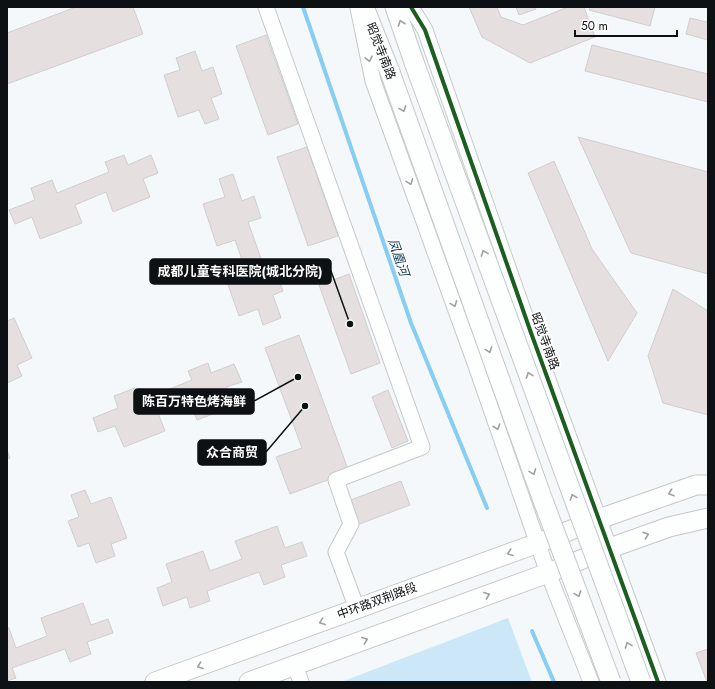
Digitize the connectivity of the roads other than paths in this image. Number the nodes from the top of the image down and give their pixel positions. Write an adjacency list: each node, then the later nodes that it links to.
1 (266, 7): 12 (street)
2 (358, 7): 9 (street, 昭觉寺南路, one-way to 9)
3 (364, 7): 17 (main road, 昭觉寺南路, one-way to 17, bridge)
4 (395, 7): 18 (main road, one-way to 4, bridge)
5 (411, 7): 8 (street, 昭觉寺南路)
6 (708, 484): 8 (main road, 中环路双荆路段, one-way to 8)
7 (708, 518): 10 (main road, one-way to 7)
8 (598, 519): 9 (main road, 中环路双荆路段); 10 (street, 昭觉寺南路)
9 (538, 543): 11 (street, 昭觉寺南路); 12 (main road, 中环路双荆路段, one-way to 12)
10 (610, 548): 11 (main road); 19 (street, 昭觉寺南路)
11 (548, 573): 13 (main road, one-way to 11); 16 (street, 昭觉寺南路)
12 (357, 609): 14 (main road, 中环路双荆路段, one-way to 14)
13 (298, 674): 15 (main road)
14 (155, 682)
15 (249, 682)
16 (591, 682)
17 (611, 682)
18 (641, 682)
19 (658, 682)

